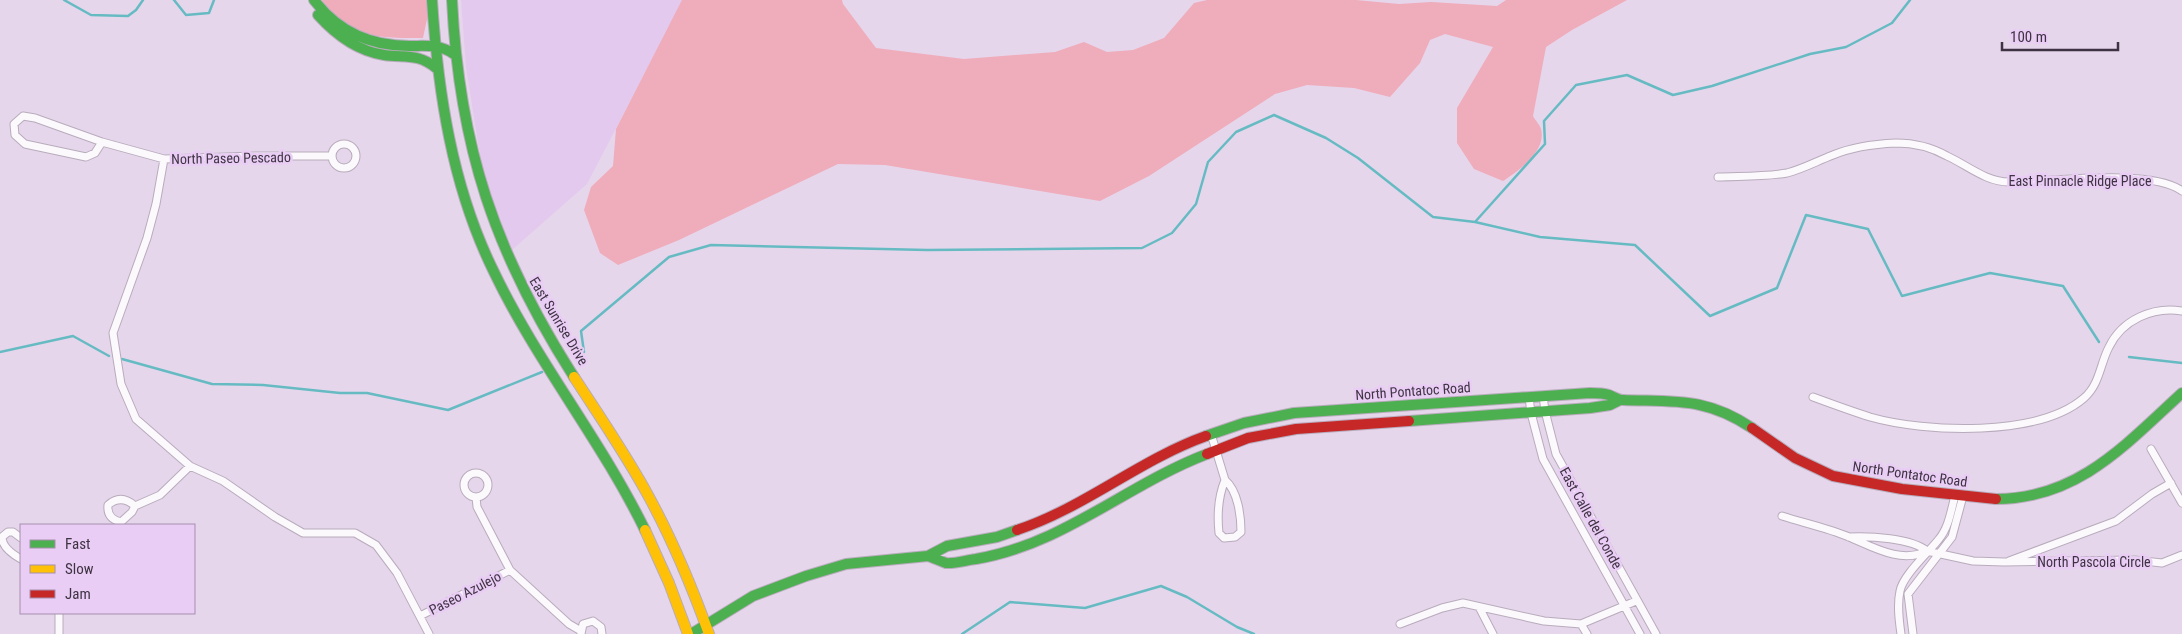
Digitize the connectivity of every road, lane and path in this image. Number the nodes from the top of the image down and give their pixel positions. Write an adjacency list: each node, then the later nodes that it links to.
1 (308, 0): 7 (street)
2 (314, 0): 5 (street)
3 (432, 0): 5 (street)
4 (452, 0): 6 (street, East Sunrise Drive)
5 (434, 44): 6 (street); 7 (street)
6 (454, 54): 13 (street, East Sunrise Drive)
7 (436, 68): 14 (street)
8 (102, 142): 8 (street, North Paseo Pescado); 10 (street, North Paseo Pescado)
9 (332, 156): 10 (street, North Paseo Pescado)
10 (164, 159): 26 (street)
11 (1718, 177): 12 (street, East Pinnacle Ridge Place)
12 (2182, 191)
13 (511, 264): 14 (street); 50 (street, East Sunrise Drive)
14 (493, 271): 55 (street)
15 (2182, 311): 19 (street)
16 (2182, 393): 29 (street, North Pontatoc Road)
17 (1543, 396): 18 (street, North Pontatoc Road); 20 (street, North Pontatoc Road); 21 (street, East Calle del Conde)
18 (1529, 397): 22 (street, East Calle del Conde); 23 (street, North Pontatoc Road)
19 (1813, 397)
20 (1620, 400): 21 (street, North Pontatoc Road); 29 (street, North Pontatoc Road)
21 (1545, 411): 22 (street, North Pontatoc Road); 43 (street, East Calle del Conde)
22 (1530, 413): 24 (street, North Pontatoc Road); 45 (street, East Calle del Conde)
23 (1210, 434): 24 (street); 39 (street, North Pontatoc Road)
24 (1215, 449): 27 (street); 39 (street, North Pontatoc Road)
25 (2151, 449): 28 (street)
26 (190, 466): 32 (street); 47 (street)
27 (1225, 480): 27 (street)
28 (2170, 483): 31 (street); 41 (street, North Pascola Circle)
29 (1959, 496): 36 (street); 37 (street)
30 (476, 497): 42 (street)
31 (2182, 503)
32 (135, 506)
33 (1782, 516): 35 (street)
34 (20, 537): 40 (street)
35 (1849, 537): 36 (street, North Pascola Circle); 36 (street)
36 (1927, 551): 37 (street, North Pascola Circle); 60 (street)
37 (1938, 554): 41 (street, North Pascola Circle); 61 (street)
38 (2182, 555): 41 (street, North Pascola Circle)
39 (928, 556): 50 (street, North Pontatoc Road)
40 (20, 558)
41 (2004, 562)
42 (510, 570): 47 (street, Paseo Azulejo); 51 (street)
43 (1636, 601): 45 (street); 59 (street, East Calle del Conde)
44 (1479, 607): 48 (street); 49 (street); 56 (street)
45 (1624, 607): 49 (street); 58 (street, East Calle del Conde)
46 (60, 614): 52 (street)
47 (420, 616): 53 (street)
48 (1400, 624)
49 (1581, 624): 57 (street)
50 (708, 629): 55 (street, North Pontatoc Road)
51 (581, 632): 54 (street)
52 (59, 634)
53 (429, 634)
54 (602, 634)
55 (689, 634)
56 (1493, 634)
57 (1587, 634)
58 (1640, 634)
59 (1656, 634)
60 (1900, 634)
61 (1913, 634)

